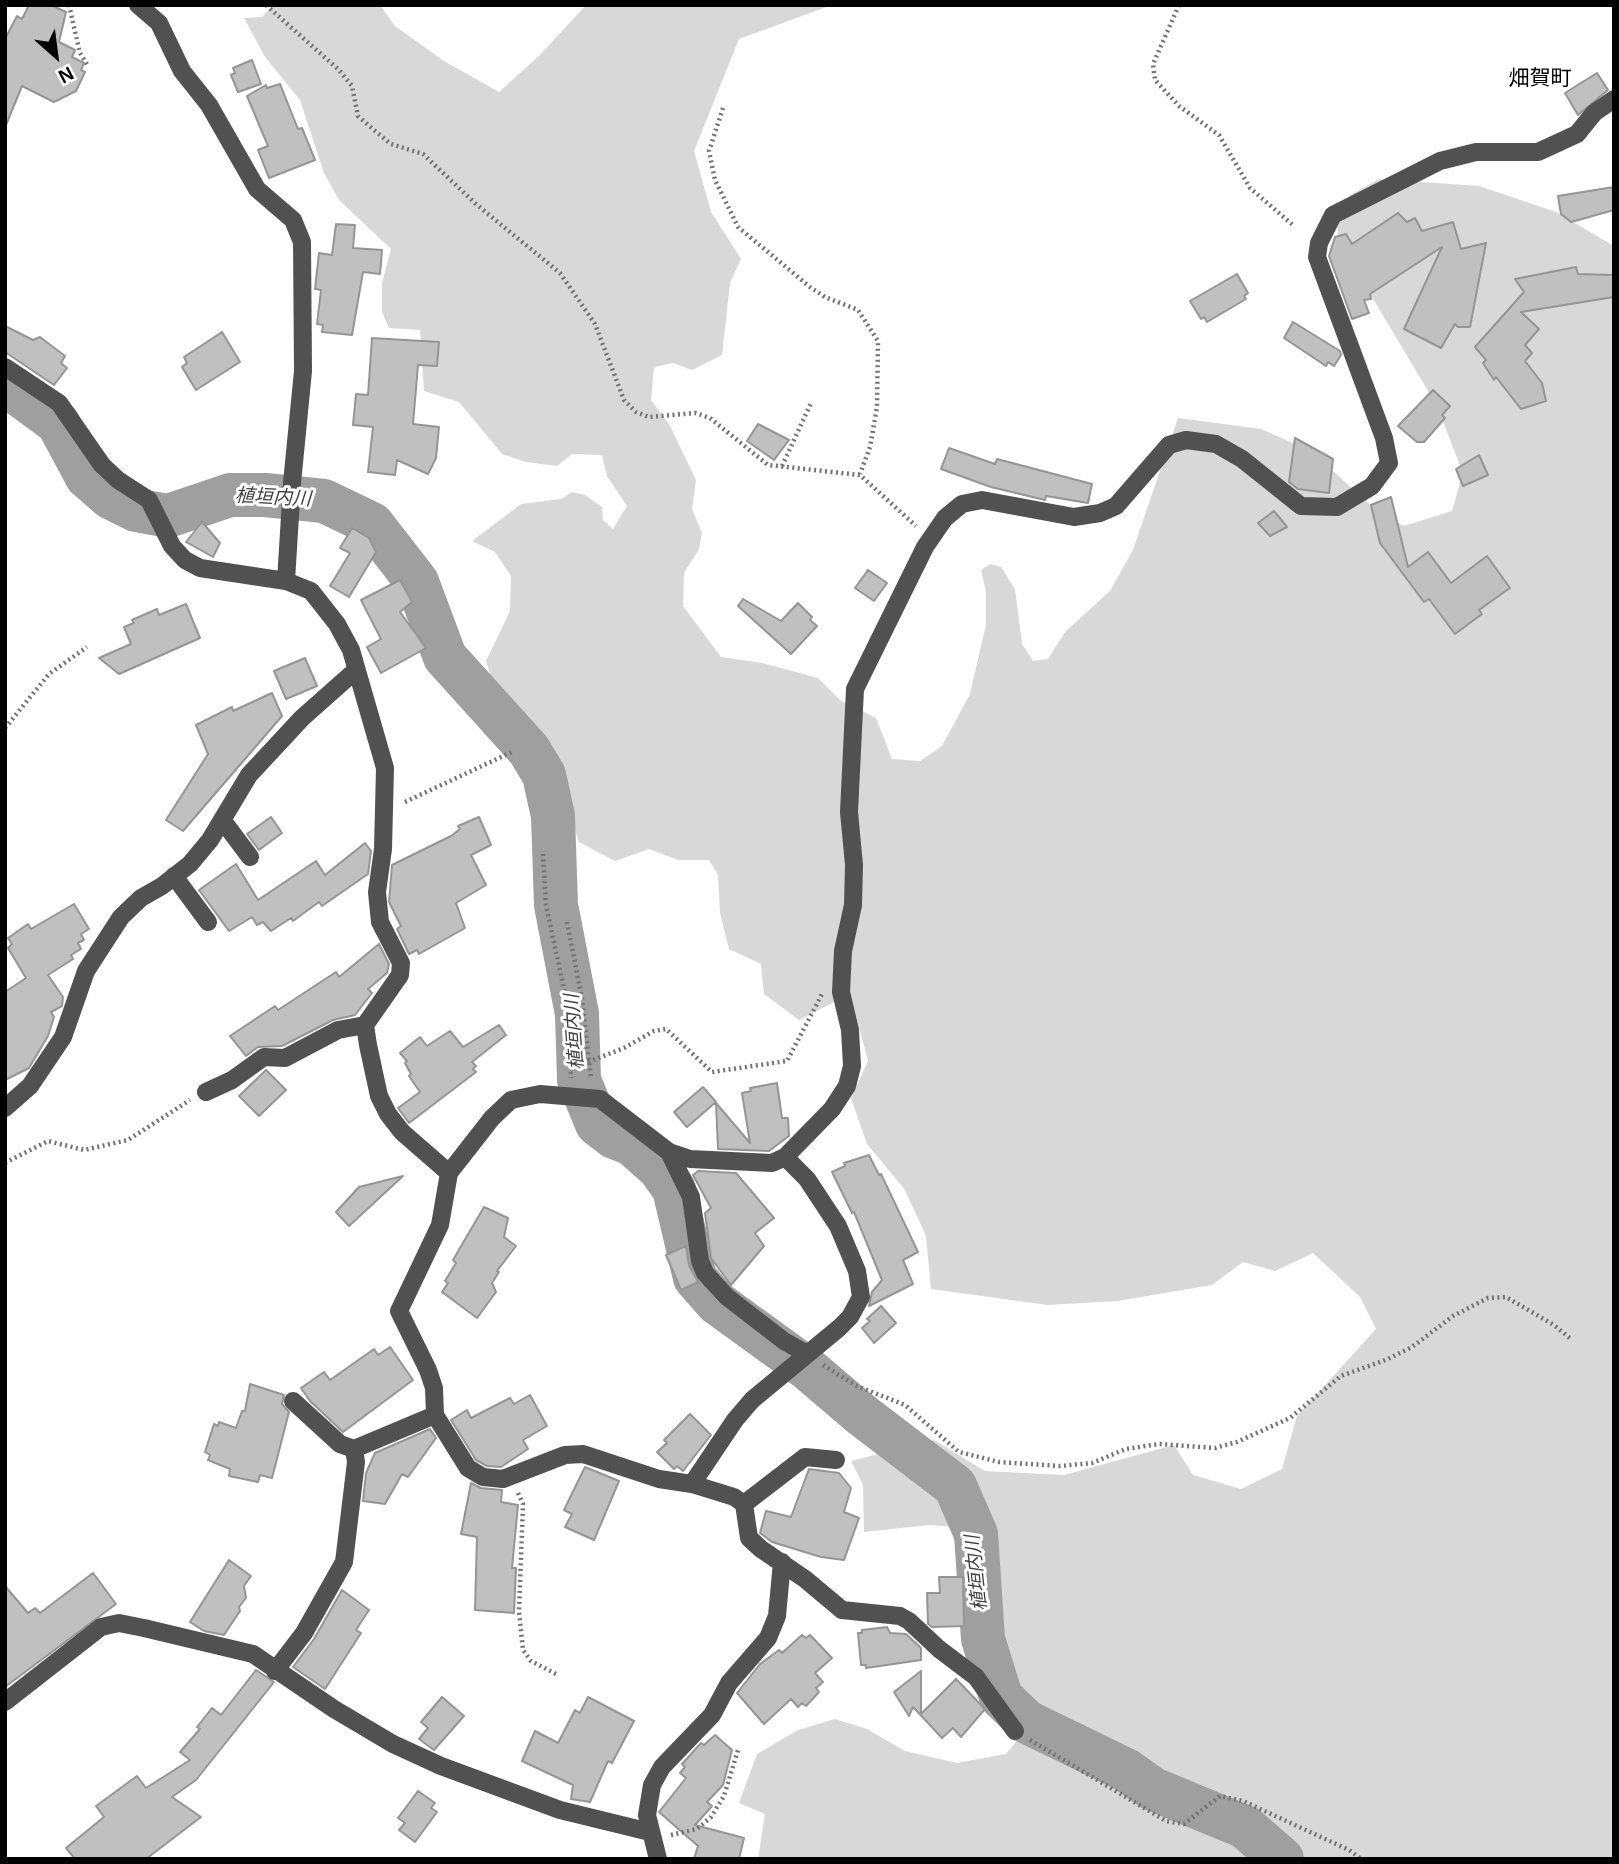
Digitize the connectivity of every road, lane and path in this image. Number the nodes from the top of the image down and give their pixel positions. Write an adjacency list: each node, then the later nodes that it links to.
1 (69, 5): 5 (path)
2 (138, 5): 14 (street)
3 (266, 5): 11 (path)
4 (1179, 5): 8 (path)
5 (88, 66)
6 (1614, 99): 13 (street)
7 (723, 108): 12 (path)
8 (1294, 226)
9 (5, 367): 14 (street)
10 (811, 403): 11 (path)
11 (782, 466): 12 (path)
12 (860, 475): 13 (path)
13 (931, 538): 26 (street)
14 (286, 580): 16 (street)
15 (87, 647): 17 (path)
16 (355, 671): 19 (street); 20 (street)
17 (5, 728)
18 (514, 751): 19 (path)
19 (385, 812): 27 (street)
20 (222, 821): 22 (street); 23 (street)
21 (543, 854): 30 (path)
22 (250, 857)
23 (174, 876): 24 (street); 32 (street)
24 (208, 922)
25 (567, 922): 28 (path)
26 (842, 979): 28 (path); 34 (street)
27 (365, 1025): 29 (street); 36 (street)
28 (588, 1062): 31 (path)
29 (206, 1092): 35 (path)
30 (569, 1094): 31 (street); 36 (street)
31 (600, 1099): 33 (street)
32 (5, 1108)
33 (669, 1152): 34 (street); 38 (street)
34 (785, 1157): 38 (street)
35 (5, 1163)
36 (449, 1173): 40 (street)
37 (1571, 1339): 38 (path)
38 (807, 1354): 44 (street)
39 (293, 1401): 41 (street)
40 (435, 1415): 41 (street); 43 (street)
41 (354, 1449): 47 (street)
42 (836, 1460): 45 (street)
43 (512, 1476): 44 (street); 48 (path)
44 (692, 1484): 45 (street)
45 (744, 1504): 46 (street)
46 (782, 1562): 50 (street); 52 (street)
47 (275, 1671): 49 (street); 52 (street)
48 (558, 1675)
49 (5, 1702)
50 (1015, 1731): 54 (path)
51 (738, 1750): 52 (path)
52 (651, 1835): 53 (street)
53 (658, 1859)
54 (1361, 1859)

